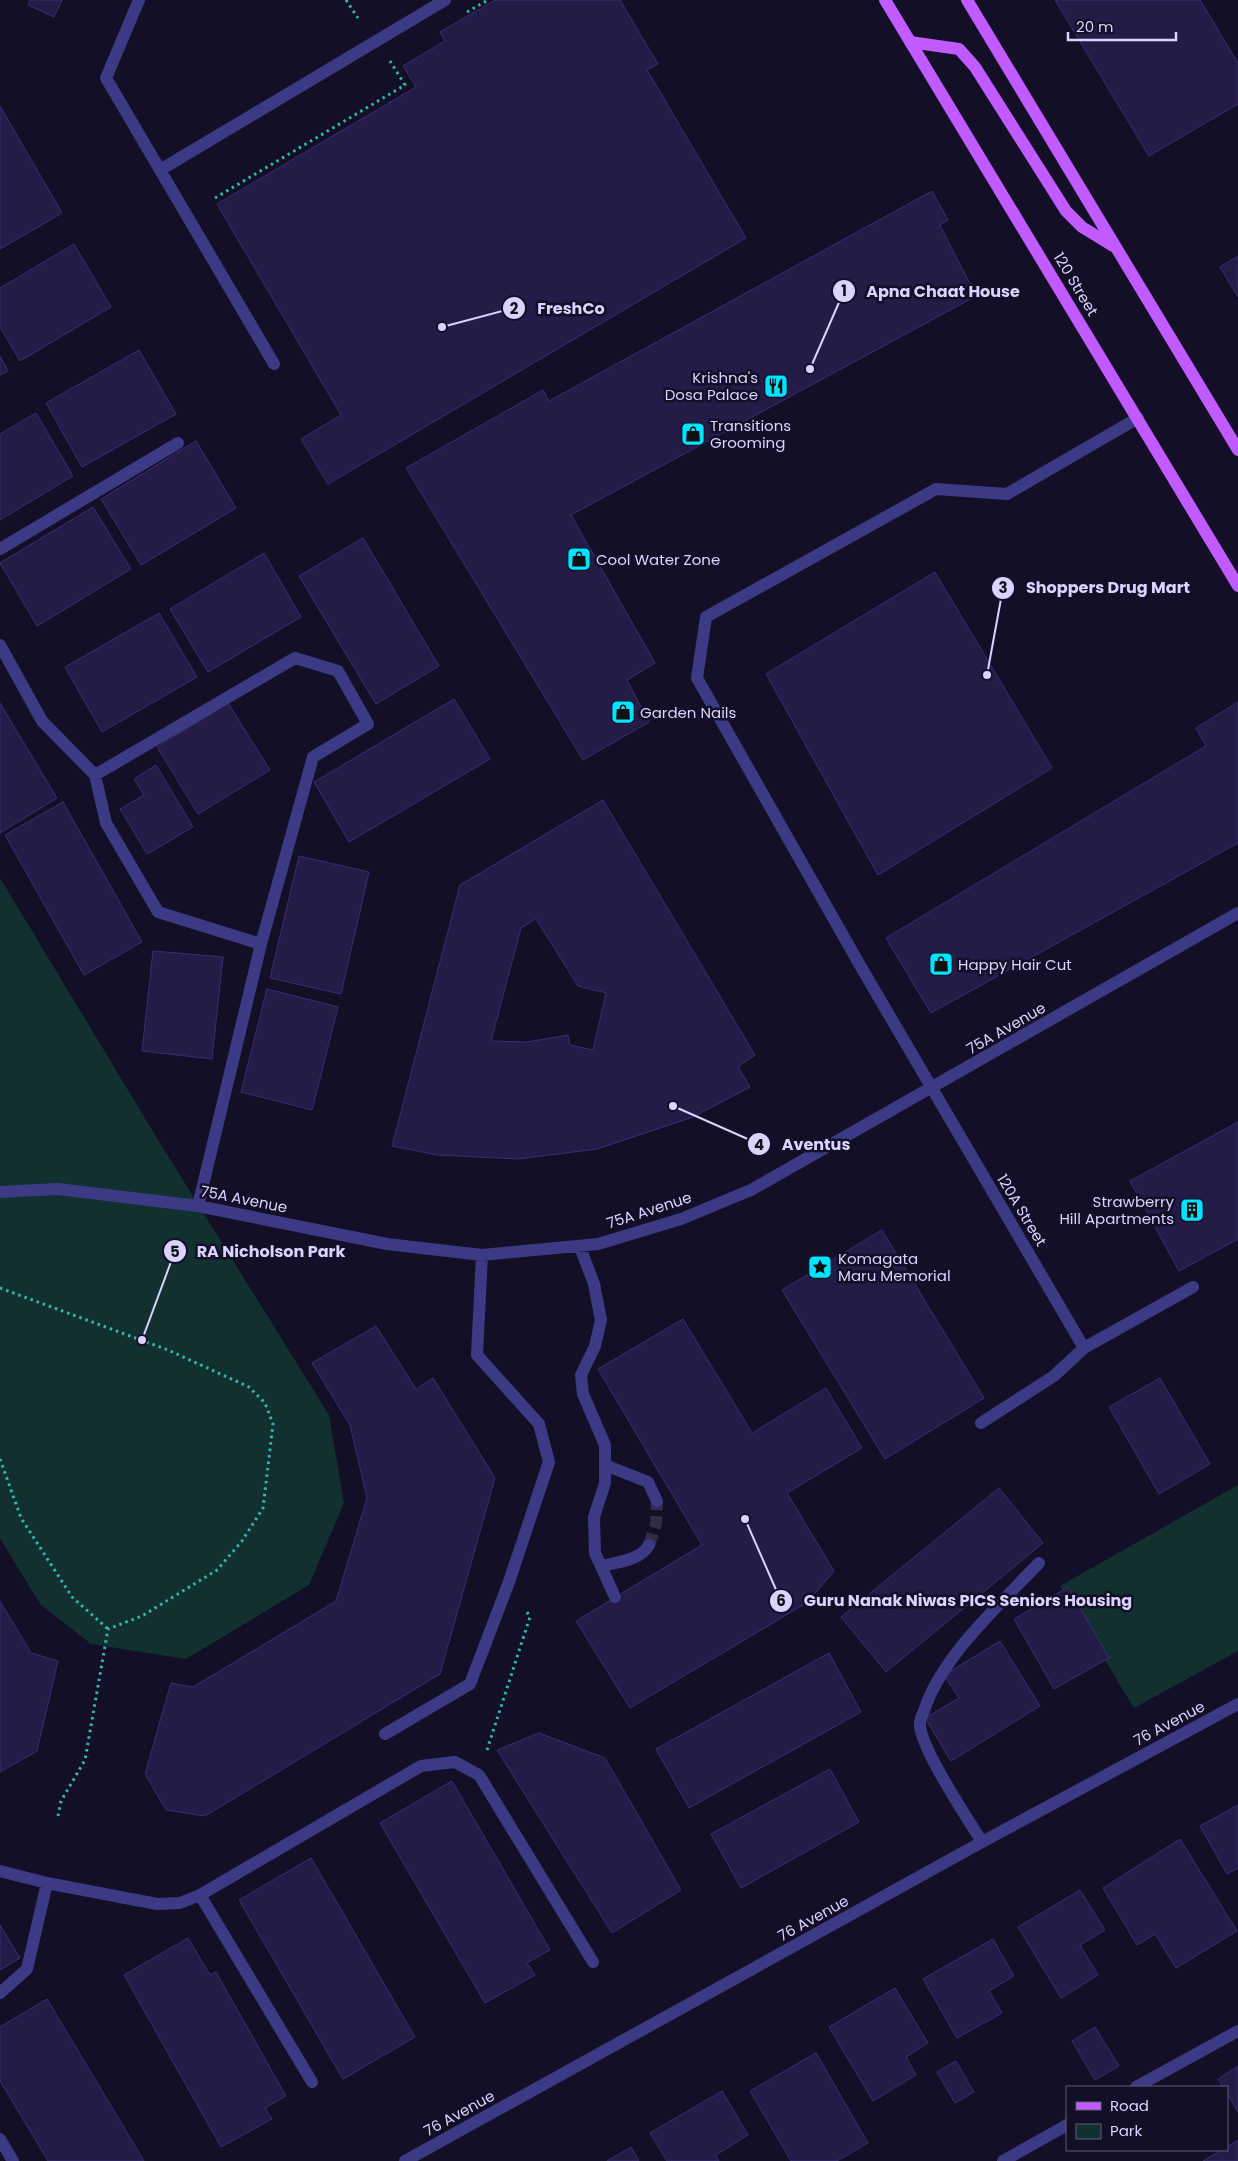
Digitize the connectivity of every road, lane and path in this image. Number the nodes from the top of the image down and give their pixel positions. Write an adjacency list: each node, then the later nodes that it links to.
1 (139, 0): 11 (street)
2 (346, 0): 8 (path)
3 (445, 0): 11 (street)
4 (488, 0): 7 (path)
5 (885, 0): 9 (main road, 120 Street)
6 (967, 0): 13 (main road)
7 (464, 14)
8 (358, 18)
9 (910, 42): 13 (main road); 15 (main road, 120 Street)
10 (393, 56): 12 (path)
11 (160, 170): 14 (street)
12 (215, 198)
13 (1116, 248): 17 (main road)
14 (274, 364)
15 (1138, 418): 19 (main road, 120 Street); 24 (street, 120A Street)
16 (178, 443): 18 (street)
17 (1238, 450)
18 (0, 549)
19 (1238, 586)
20 (0, 645): 21 (street)
21 (95, 775): 23 (street); 23 (street)
22 (1238, 913): 24 (street, 75A Avenue)
23 (261, 944): 26 (street)
24 (932, 1089): 27 (street, 75A Avenue); 31 (street, 120A Street)
25 (0, 1192): 26 (street, 75A Avenue)
26 (198, 1206): 28 (street, 75A Avenue)
27 (580, 1246): 28 (street, 75A Avenue); 34 (street)
28 (482, 1254): 39 (street)
29 (1193, 1287): 31 (street)
30 (0, 1288): 41 (path)
31 (1084, 1348): 32 (street)
32 (981, 1423)
33 (0, 1459): 41 (path)
34 (605, 1465): 35 (street); 38 (street)
35 (657, 1501)
36 (649, 1545): 38 (street)
37 (1039, 1563): 46 (street)
38 (601, 1566): 40 (street)
39 (509, 1582): 43 (street); 44 (path)
40 (615, 1598)
41 (108, 1629): 45 (path)
42 (1238, 1704): 46 (street, 76 Avenue)
43 (384, 1734)
44 (479, 1775): 49 (street); 50 (street)
45 (58, 1816)
46 (982, 1842): 58 (street, 76 Avenue)
47 (0, 1871): 48 (street)
48 (47, 1883): 49 (street); 51 (street)
49 (200, 1895): 53 (street)
50 (593, 1962)
51 (0, 1993)
52 (1238, 2031): 54 (street)
53 (312, 2082)
54 (1138, 2086)
55 (1066, 2127): 59 (street)
56 (0, 2139): 57 (street)
57 (13, 2161)
58 (405, 2161)
59 (1003, 2161)

